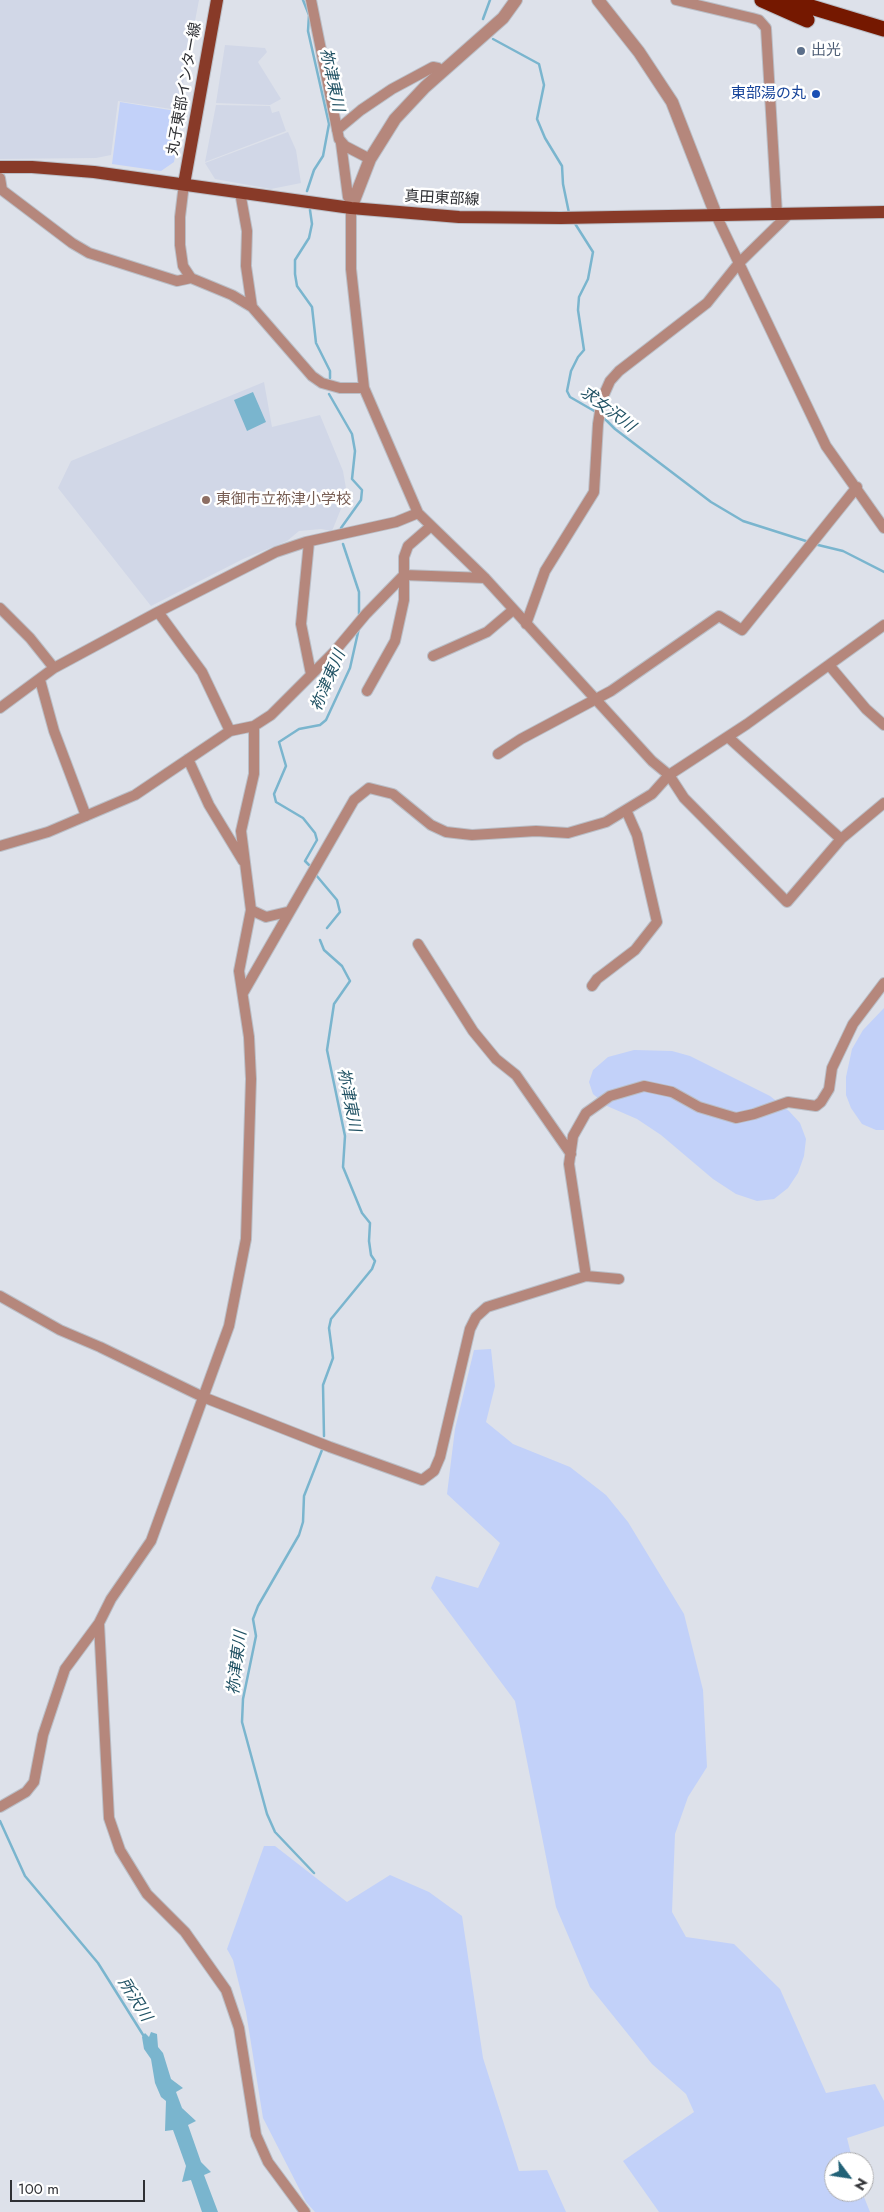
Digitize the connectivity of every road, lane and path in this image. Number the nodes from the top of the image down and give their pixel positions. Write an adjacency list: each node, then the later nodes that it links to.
1 (217, 0): 16 (main road, 丸子東部インター線)
2 (311, 0): 11 (street)
3 (516, 0): 10 (street)
4 (598, 0): 21 (street)
5 (676, 0): 20 (street)
6 (762, 0): 8 (highway)
7 (788, 0): 9 (highway)
8 (807, 20)
9 (884, 29)
10 (442, 72): 11 (street); 13 (street)
11 (337, 130): 12 (street)
12 (341, 143): 13 (street); 18 (street)
13 (370, 159): 18 (street)
14 (0, 167): 16 (main road, 真田東部線)
15 (0, 178): 23 (street)
16 (184, 184): 17 (main road, 真田東部線); 23 (street)
17 (240, 192): 18 (main road, 真田東部線); 24 (street)
18 (349, 203): 21 (main road, 真田東部線); 25 (street)
19 (884, 212): 20 (main road, 真田東部線)
20 (783, 214): 21 (main road, 真田東部線); 22 (street)
21 (716, 215): 22 (street)
22 (738, 263): 26 (street); 36 (street)
23 (191, 278): 24 (street)
24 (252, 307): 25 (street)
25 (364, 388): 27 (street)
26 (857, 487): 29 (street); 44 (street)
27 (418, 513): 28 (street); 30 (street)
28 (431, 526): 31 (street); 32 (street)
29 (884, 528)
30 (309, 542): 35 (street); 41 (street)
31 (404, 575): 32 (street); 41 (street); 43 (street)
32 (485, 578): 34 (street)
33 (0, 608): 40 (street)
34 (513, 610): 36 (street); 38 (street)
35 (158, 612): 40 (street); 48 (street)
36 (526, 624): 44 (street)
37 (884, 625): 39 (street)
38 (433, 656)
39 (829, 665): 46 (street); 49 (street)
40 (54, 668): 42 (street)
41 (311, 674): 47 (street)
42 (40, 680): 45 (street); 55 (street)
43 (367, 691)
44 (597, 700): 50 (street); 52 (street)
45 (0, 708)
46 (884, 725)
47 (254, 726): 48 (street); 58 (street)
48 (230, 731): 51 (street)
49 (728, 737): 52 (street); 56 (street)
50 (498, 754)
51 (188, 760): 55 (street); 58 (street)
52 (669, 775): 54 (street); 56 (street)
53 (884, 803): 56 (street)
54 (626, 810): 60 (street); 63 (street)
55 (86, 816): 57 (street)
56 (841, 839)
57 (0, 846)
58 (243, 861): 59 (street)
59 (251, 910): 60 (street); 64 (street)
60 (287, 912): 64 (street)
61 (418, 944): 65 (street)
62 (884, 982): 65 (street)
63 (592, 986)
64 (242, 994): 69 (street)
65 (571, 1154): 66 (street)
66 (586, 1276): 67 (street); 69 (street)
67 (618, 1279)
68 (0, 1296): 69 (street)
69 (203, 1397): 70 (street)
70 (99, 1623): 71 (street); 72 (street)
71 (0, 1807)
72 (305, 2212)

